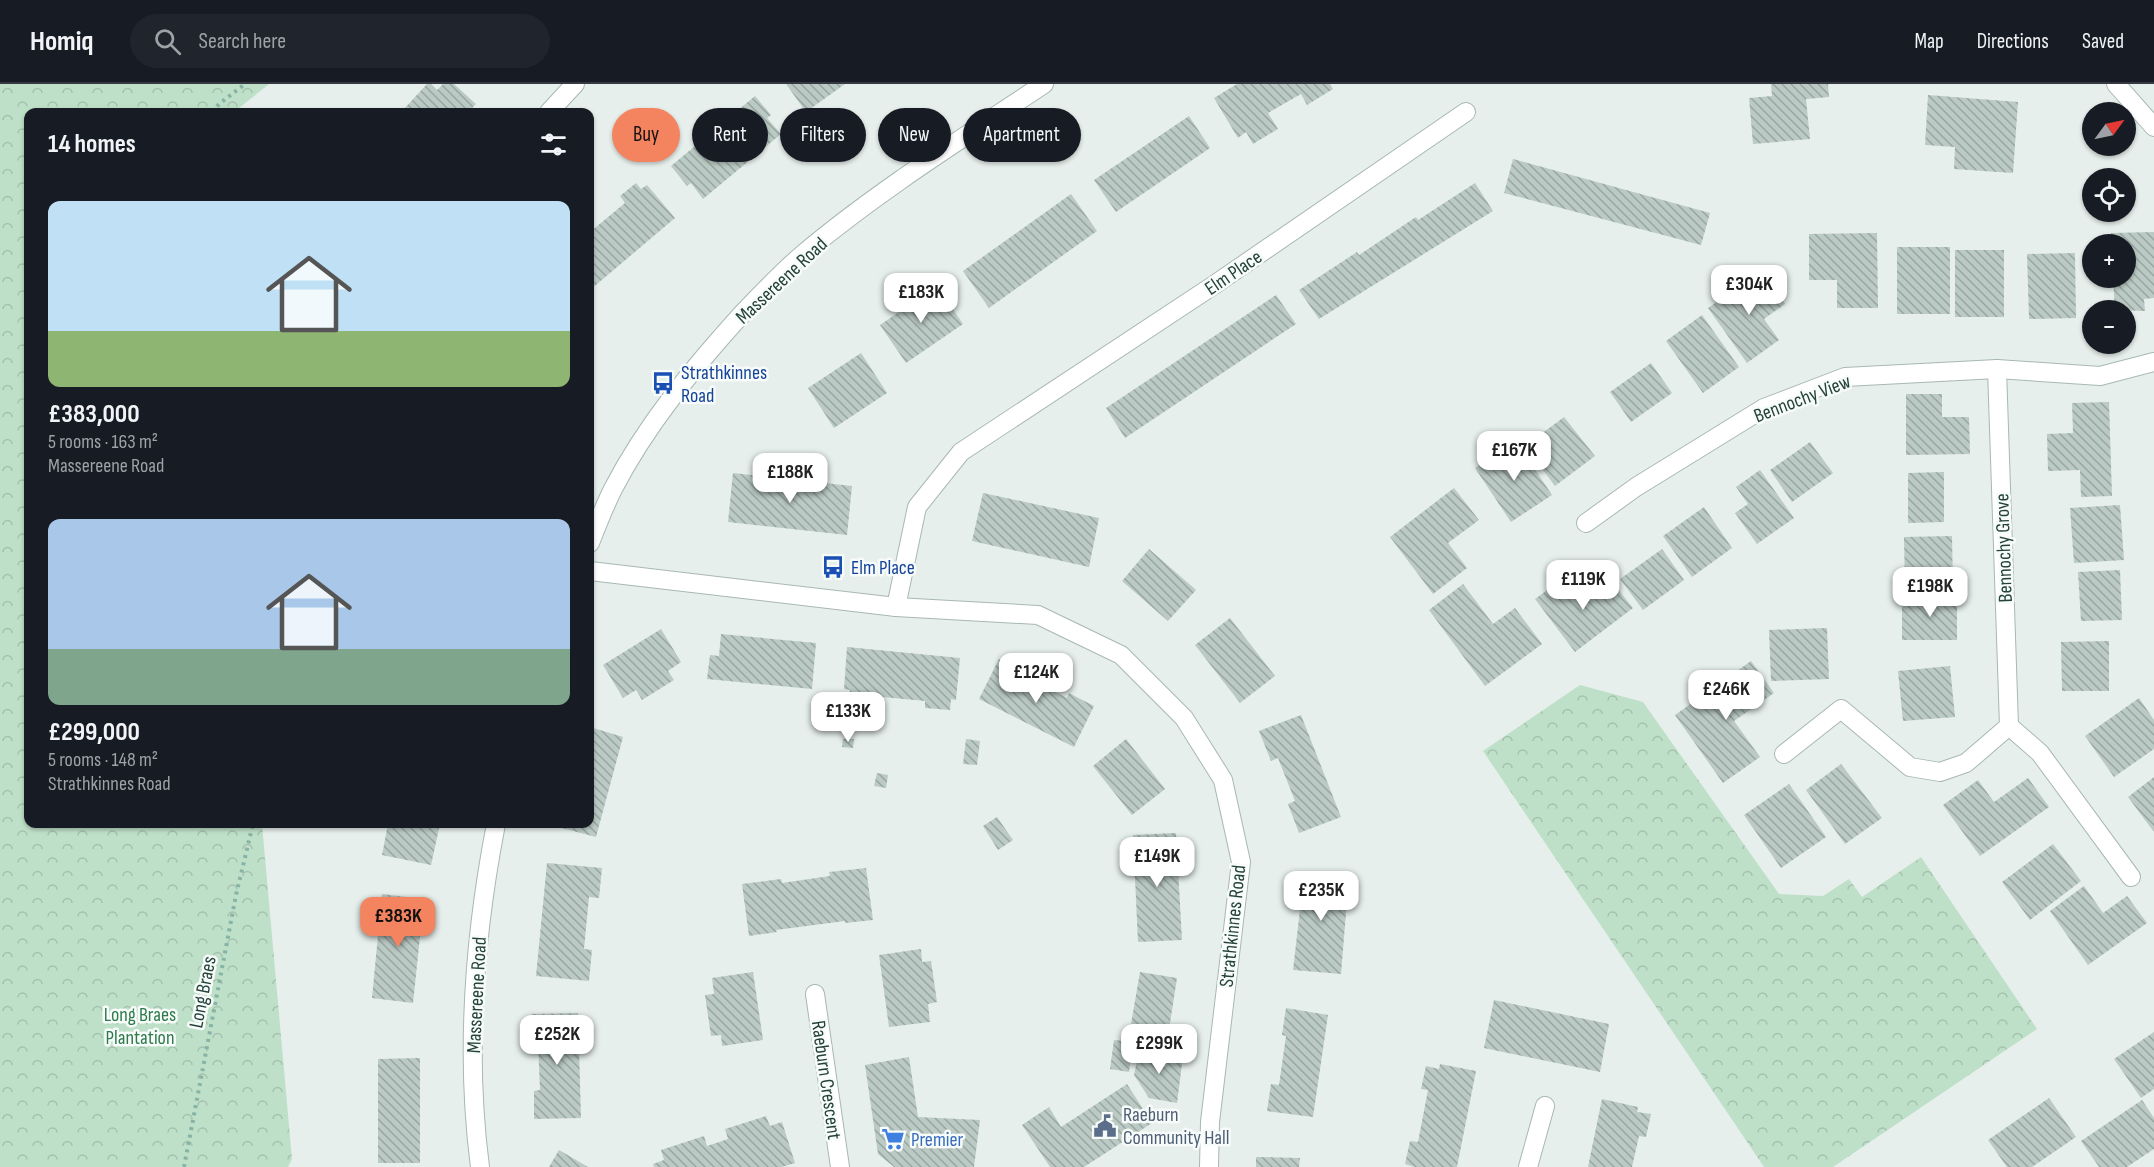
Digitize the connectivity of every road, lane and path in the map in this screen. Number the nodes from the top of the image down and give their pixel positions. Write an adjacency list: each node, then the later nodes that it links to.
1 (245, 84): 5 (path)
2 (575, 84): 6 (street)
3 (1044, 84): 12 (street, Massereene Road)
4 (2116, 84): 8 (street)
5 (216, 108)
6 (553, 108)
7 (1466, 112): 14 (street, Elm Place)
8 (2154, 127)
9 (2154, 362): 10 (street, Bennochy View)
10 (1998, 369): 11 (street, Bennochy View); 15 (street, Bennochy Grove)
11 (1586, 523)
12 (594, 534)
13 (594, 571): 14 (street, Strathkinnes Road)
14 (896, 607): 25 (street, Strathkinnes Road)
15 (2009, 726): 16 (street); 19 (street)
16 (1784, 753)
17 (252, 828): 22 (path, Long Braes)
18 (495, 828): 23 (street, Massereene Road)
19 (2131, 877)
20 (815, 994): 24 (street, Raeburn Crescent)
21 (1545, 1106): 26 (street)
22 (184, 1167)
23 (480, 1167)
24 (840, 1167)
25 (1209, 1167)
26 (1528, 1167)

